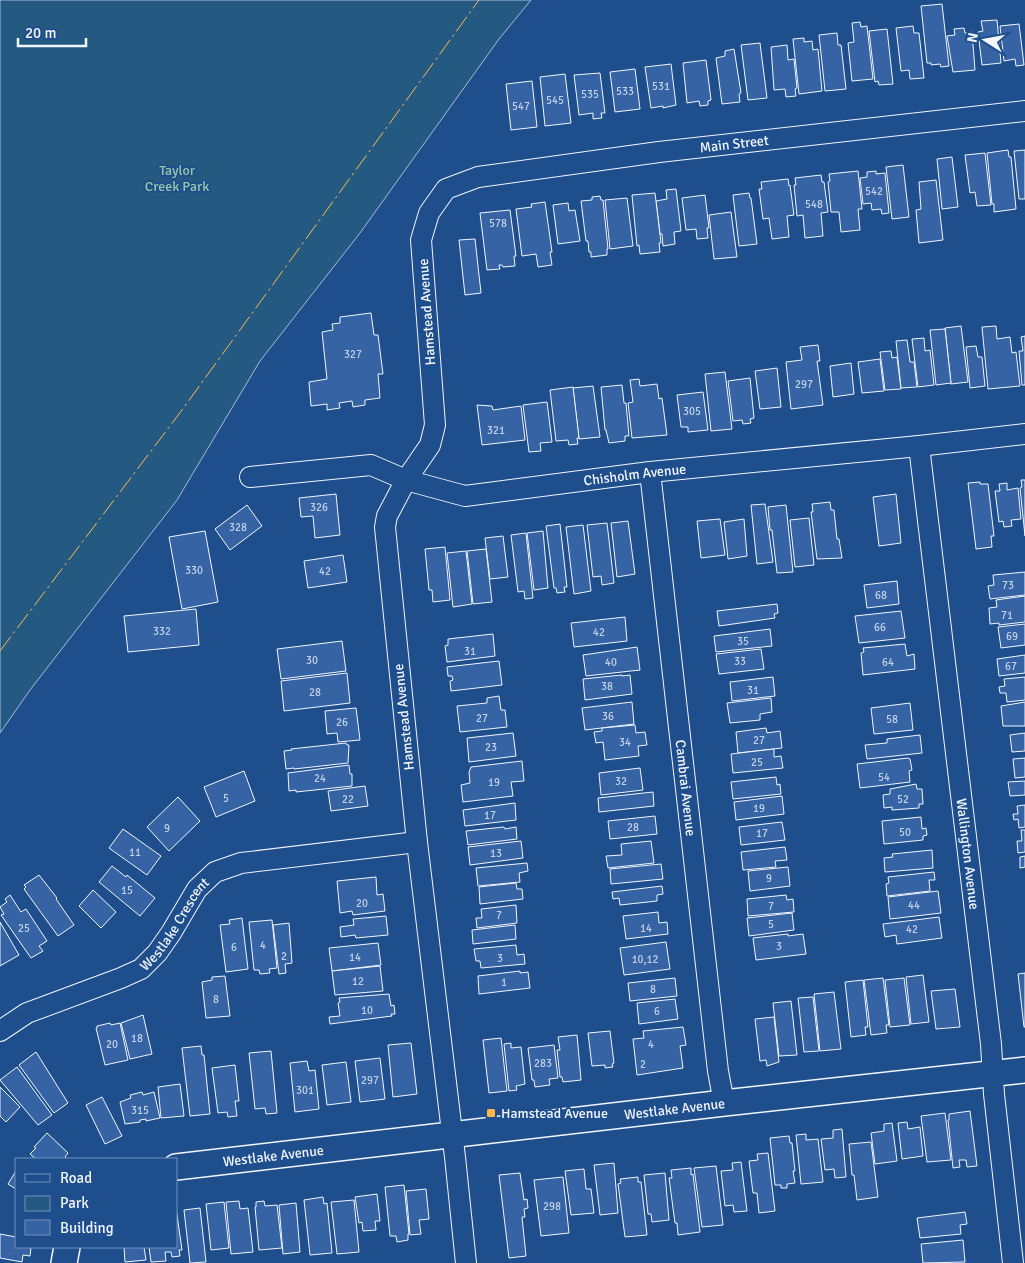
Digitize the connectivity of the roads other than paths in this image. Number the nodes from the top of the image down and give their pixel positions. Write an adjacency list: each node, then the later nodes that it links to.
1 (1025, 111): 2 (street, Main Street)
2 (446, 189): 7 (street, Hamstead Avenue)
3 (1025, 434): 4 (street, Chisholm Avenue)
4 (919, 446): 5 (street, Chisholm Avenue); 11 (street, Wallington Avenue)
5 (650, 472): 7 (street, Chisholm Avenue); 12 (street, Cambrai Avenue)
6 (250, 477): 7 (street, Chisholm Avenue)
7 (406, 480): 8 (street, Hamstead Avenue)
8 (417, 842): 9 (street, Westlake Crescent); 13 (street, Hamstead Avenue)
9 (0, 1031)
10 (1025, 1070): 11 (street, Westlake Avenue)
11 (993, 1074): 12 (street, Westlake Avenue); 18 (street, Wallington Avenue)
12 (724, 1103): 13 (street, Westlake Avenue)
13 (452, 1135): 14 (street, Westlake Avenue); 17 (street, Hamstead Avenue)
14 (178, 1167)
15 (67, 1248): 16 (street)
16 (64, 1263)
17 (466, 1263)
18 (1013, 1263)

